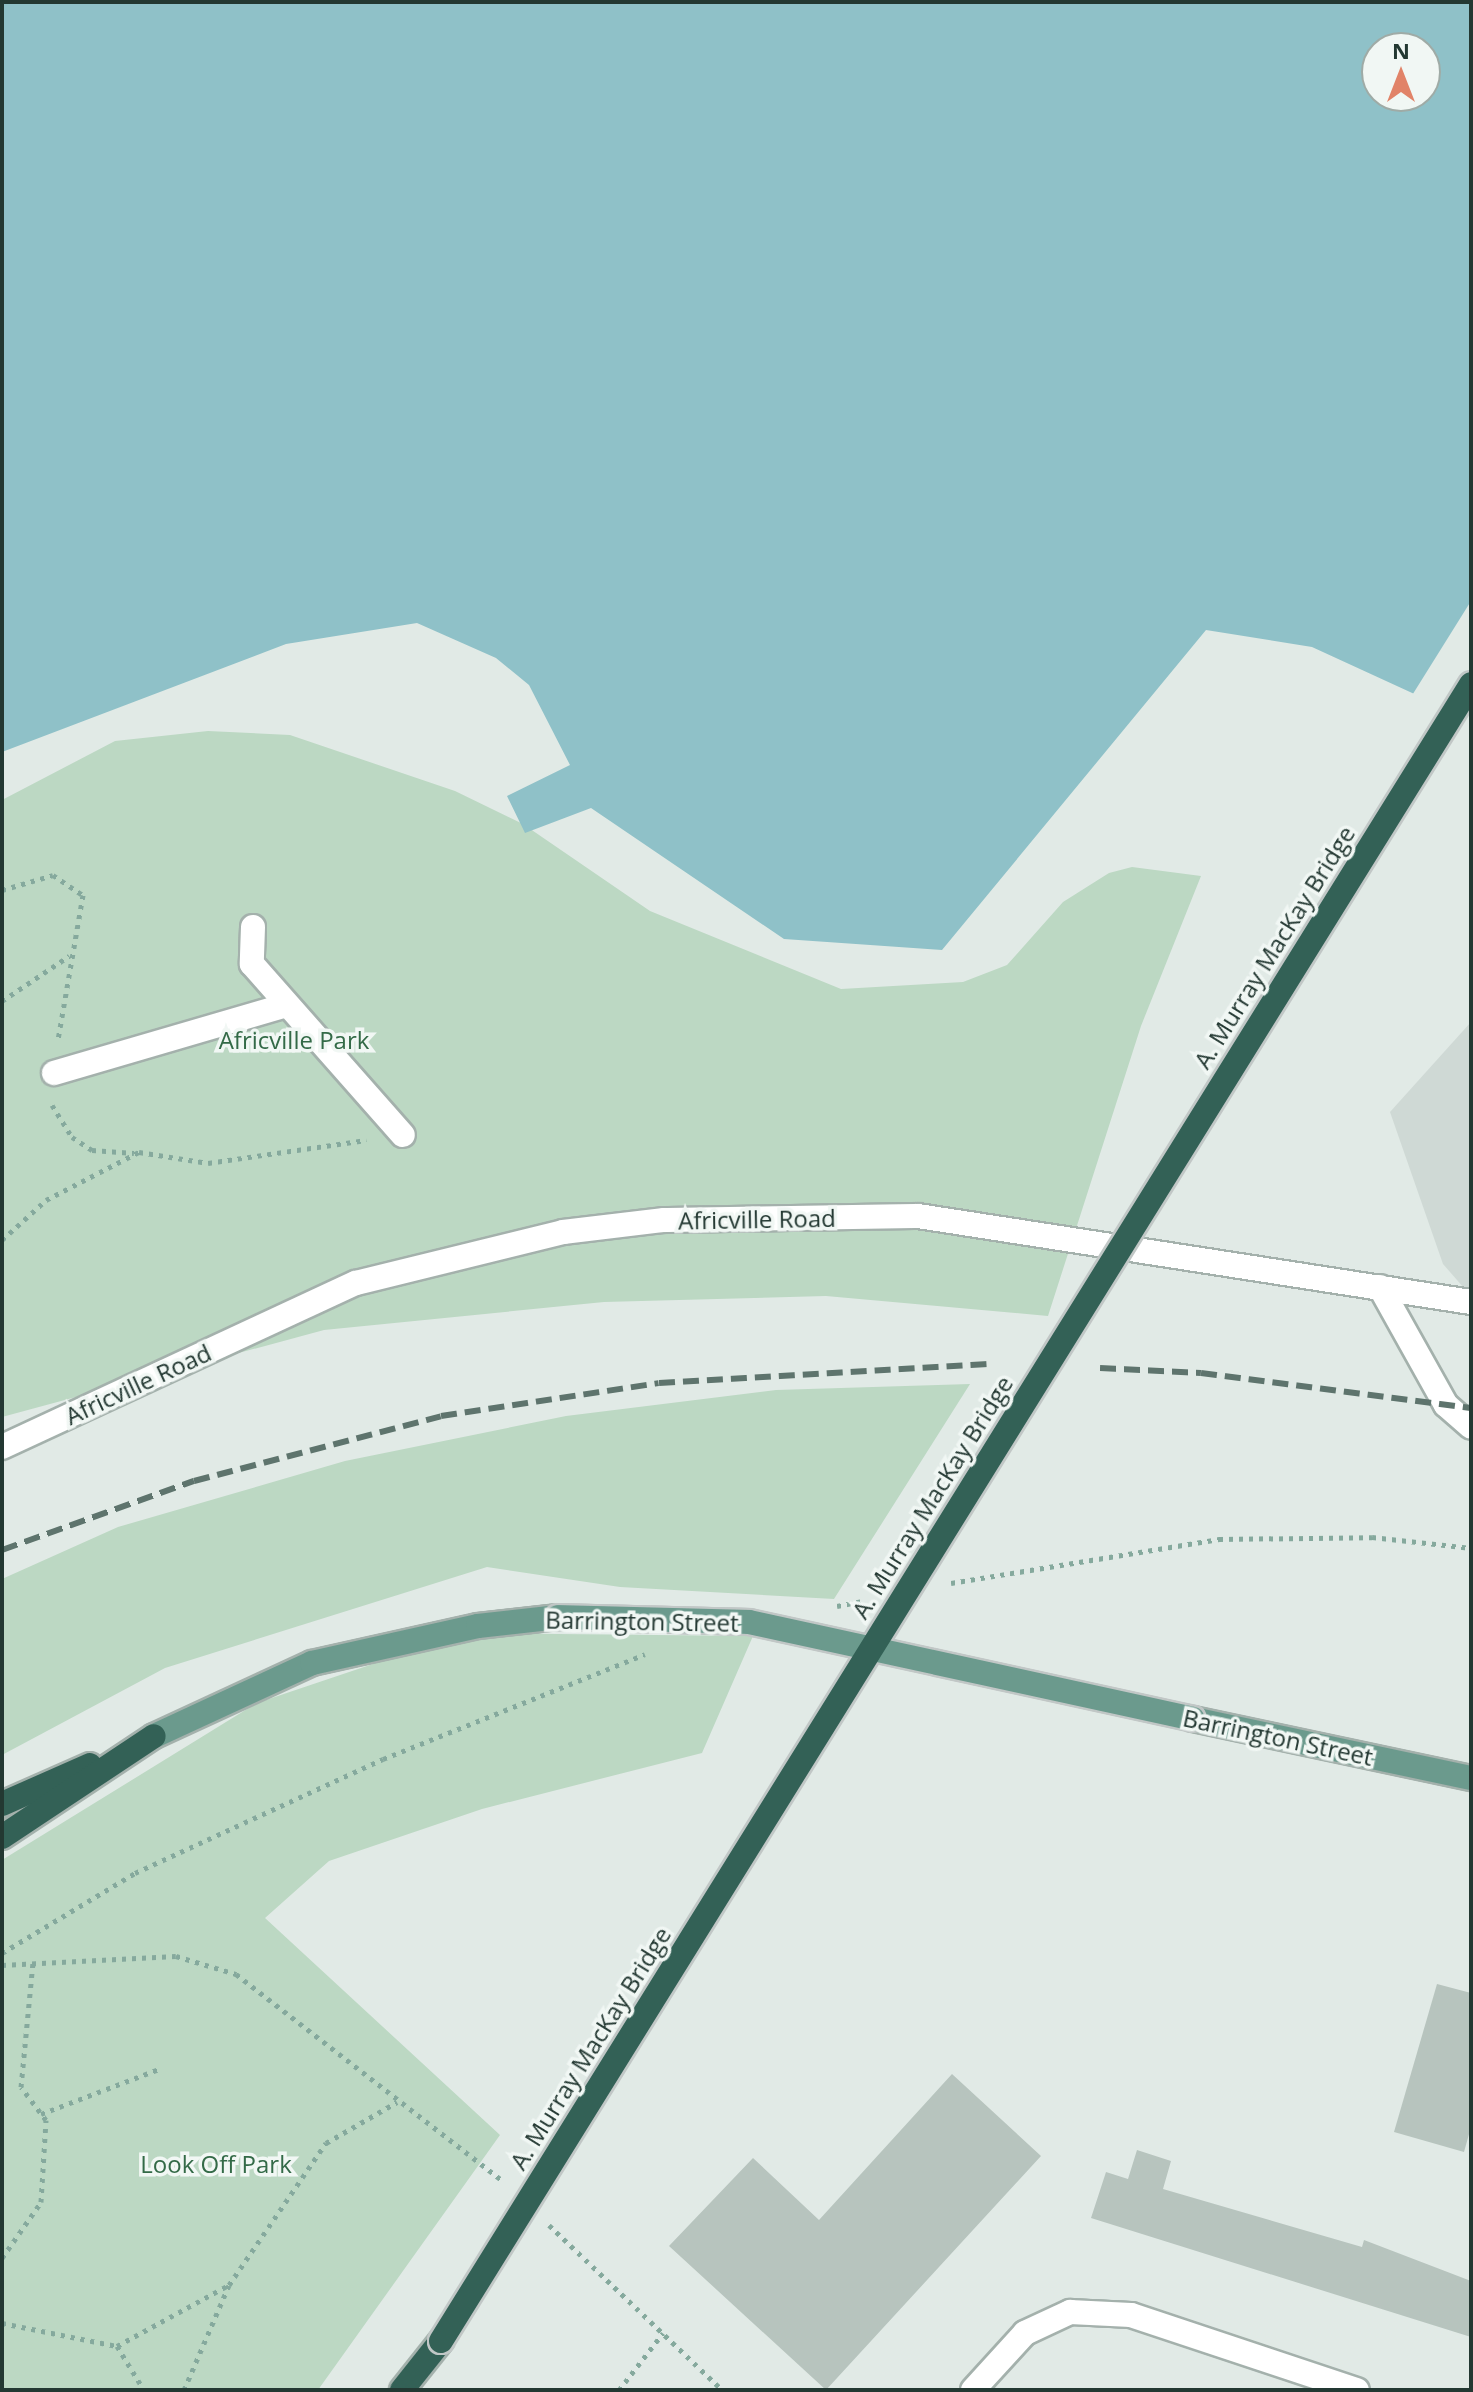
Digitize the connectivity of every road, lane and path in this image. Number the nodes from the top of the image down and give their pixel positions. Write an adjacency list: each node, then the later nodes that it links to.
1 (1471, 684): 36 (highway, A. Murray MacKay Bridge, bridge)
2 (2, 890): 4 (path)
3 (253, 927): 6 (street)
4 (70, 956): 5 (path); 7 (path)
5 (2, 1001)
6 (286, 1005): 7 (street); 8 (street)
7 (54, 1073): 9 (path)
8 (403, 1135): 9 (path)
9 (139, 1152): 10 (path)
10 (2, 1240)
11 (1380, 1287): 12 (street, Africville Road); 13 (street); 14 (street, Africville Road)
12 (1471, 1302)
13 (1471, 1427)
14 (2, 1447)
15 (1471, 1548): 16 (path)
16 (946, 1584)
17 (871, 1599): 18 (path)
18 (826, 1608)
19 (655, 1650): 24 (path)
20 (154, 1736): 21 (main road, Barrington Street, bridge); 22 (highway); 23 (highway)
21 (1471, 1778)
22 (2, 1804)
23 (2, 1837)
24 (2, 1953)
25 (33, 1963): 26 (path); 28 (path); 29 (path)
26 (2, 1965)
27 (159, 2069): 29 (path)
28 (397, 2102): 30 (path); 33 (path)
29 (41, 2114): 32 (path)
30 (517, 2194)
31 (539, 2215): 35 (path)
32 (2, 2258)
33 (229, 2285): 37 (path); 39 (path)
34 (2, 2323): 37 (path)
35 (663, 2333): 42 (path); 43 (path)
36 (441, 2341): 40 (highway); 41 (highway)
37 (117, 2346): 38 (path)
38 (144, 2390)
39 (184, 2390)
40 (402, 2390)
41 (416, 2390)
42 (619, 2390)
43 (722, 2390)
44 (973, 2390): 45 (street)
45 (1357, 2390)

